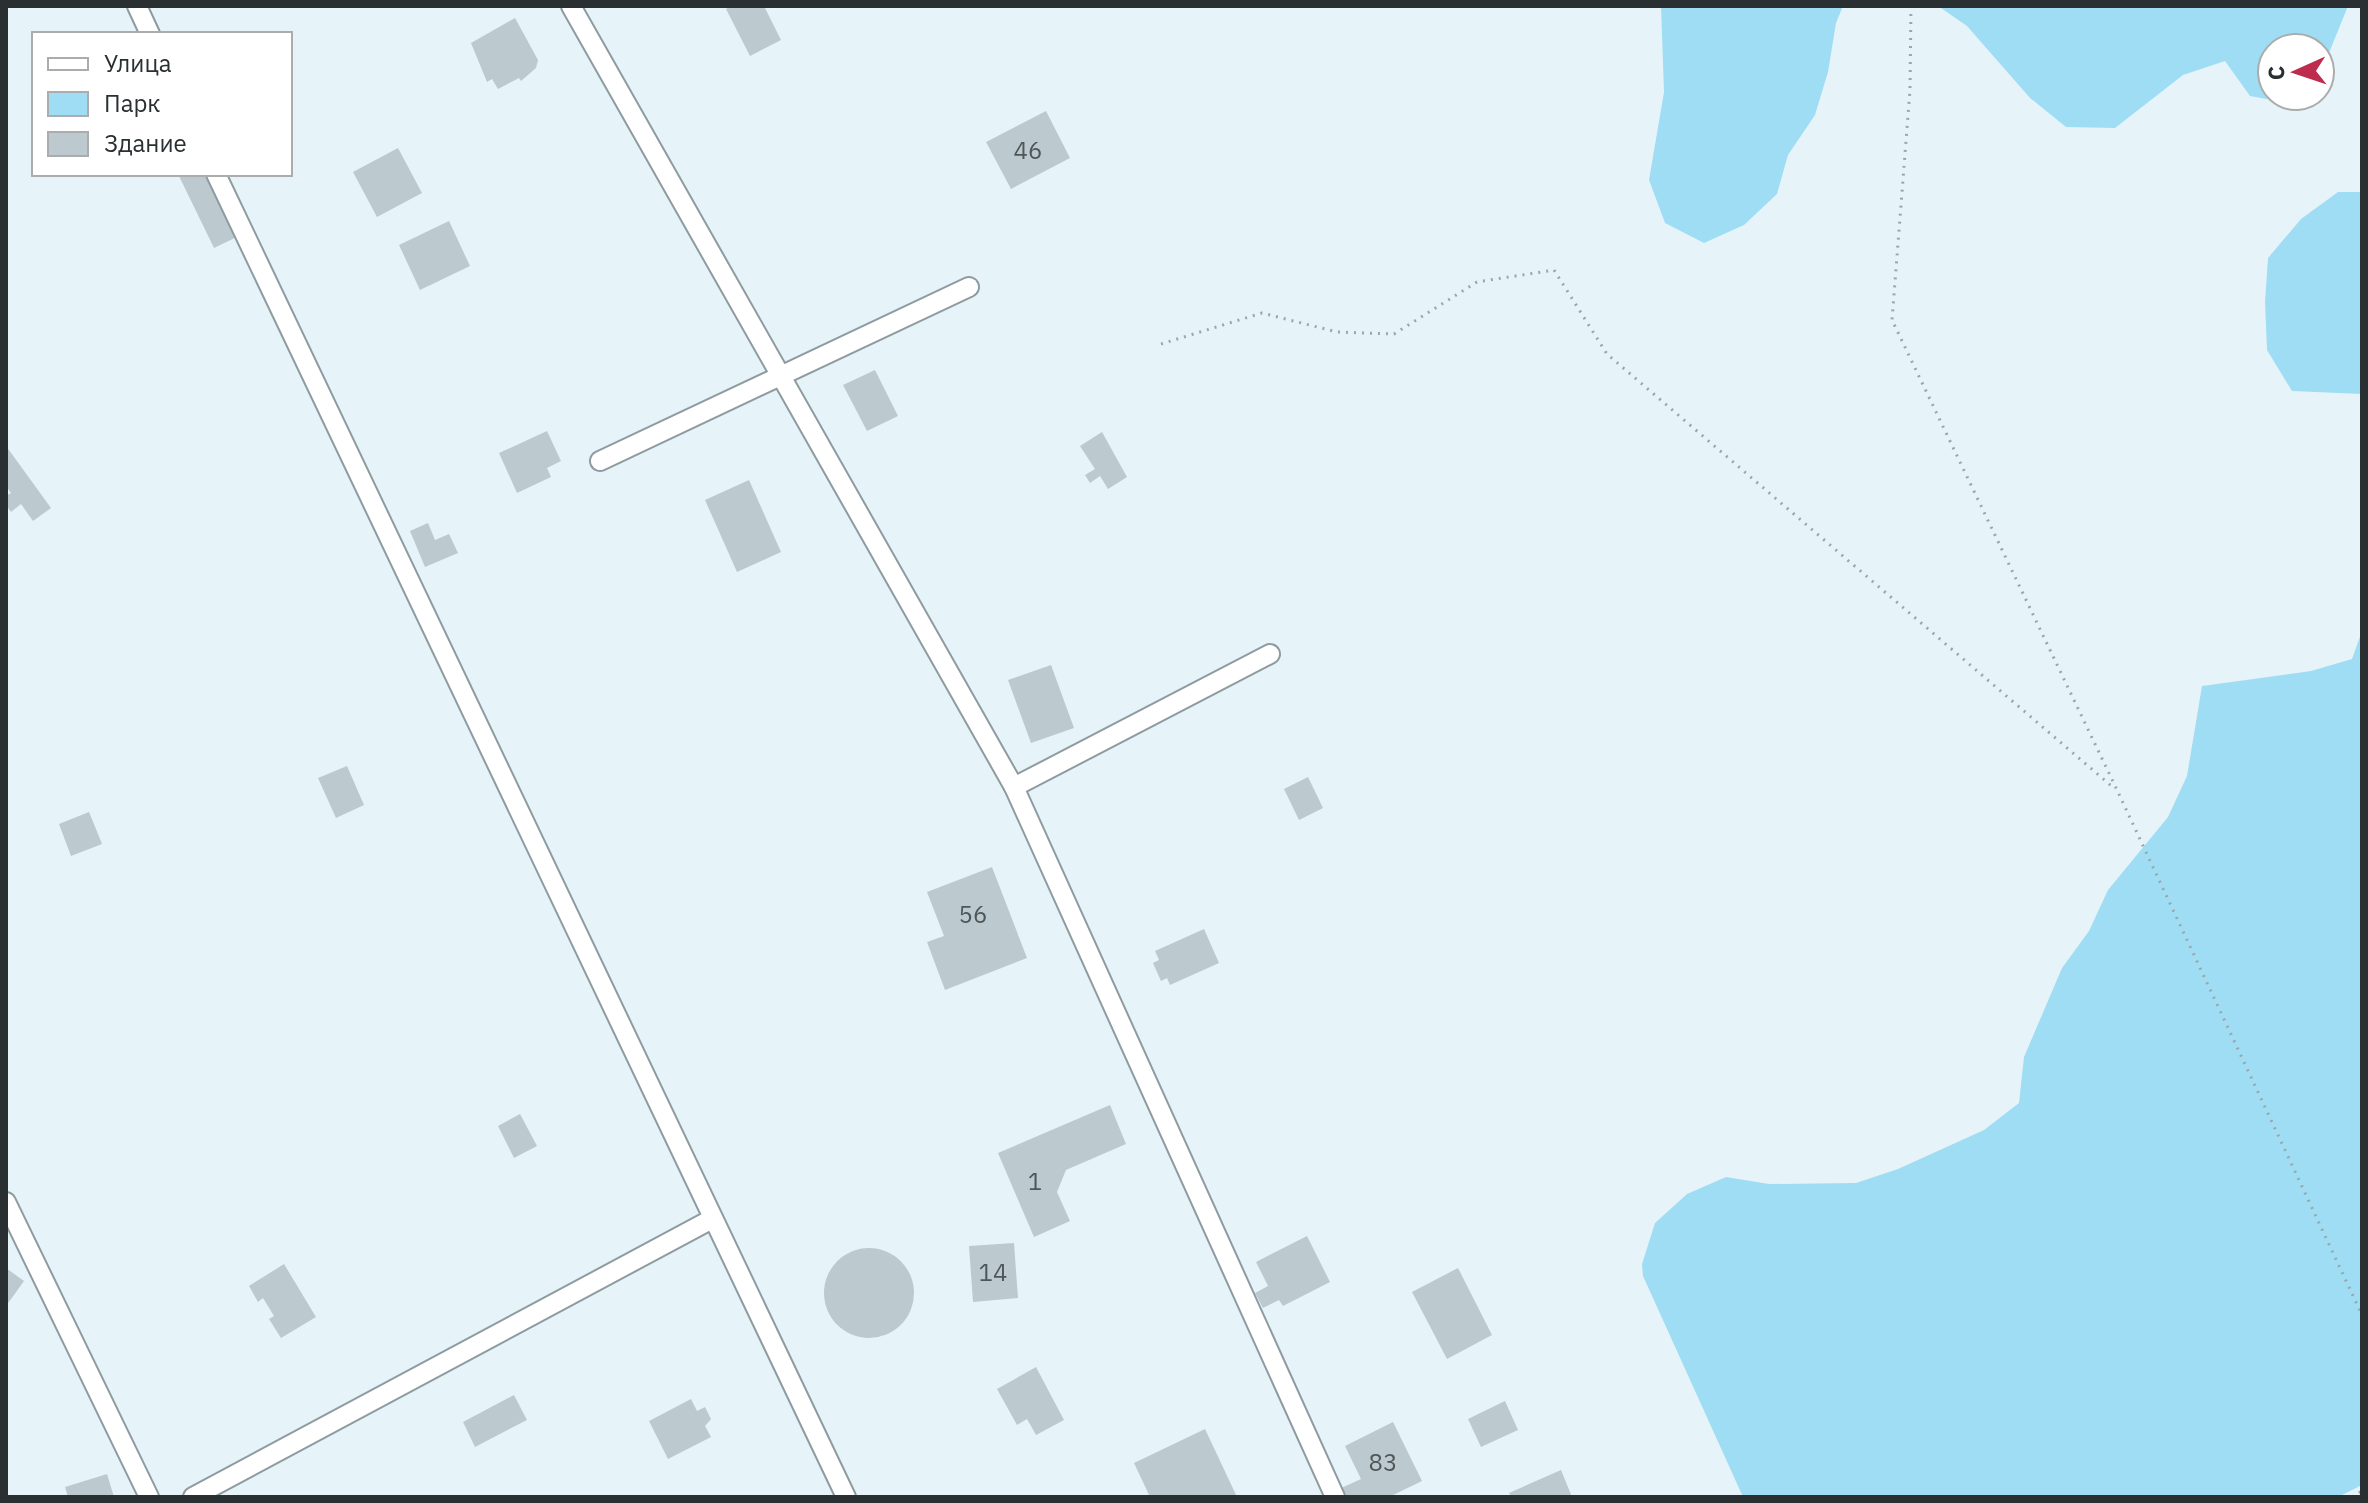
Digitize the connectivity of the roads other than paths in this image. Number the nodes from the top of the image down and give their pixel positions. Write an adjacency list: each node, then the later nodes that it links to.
1 (137, 6): 3 (street)
2 (571, 6): 6 (street)
3 (149, 32)
4 (217, 176): 11 (street)
5 (969, 287): 6 (street)
6 (783, 375): 7 (street); 9 (street)
7 (600, 461)
8 (1270, 654): 9 (street)
9 (1014, 787): 15 (street)
10 (6, 1202): 12 (street)
11 (712, 1219): 13 (street); 14 (street)
12 (149, 1497)
13 (193, 1497)
14 (846, 1497)
15 (1335, 1497)

